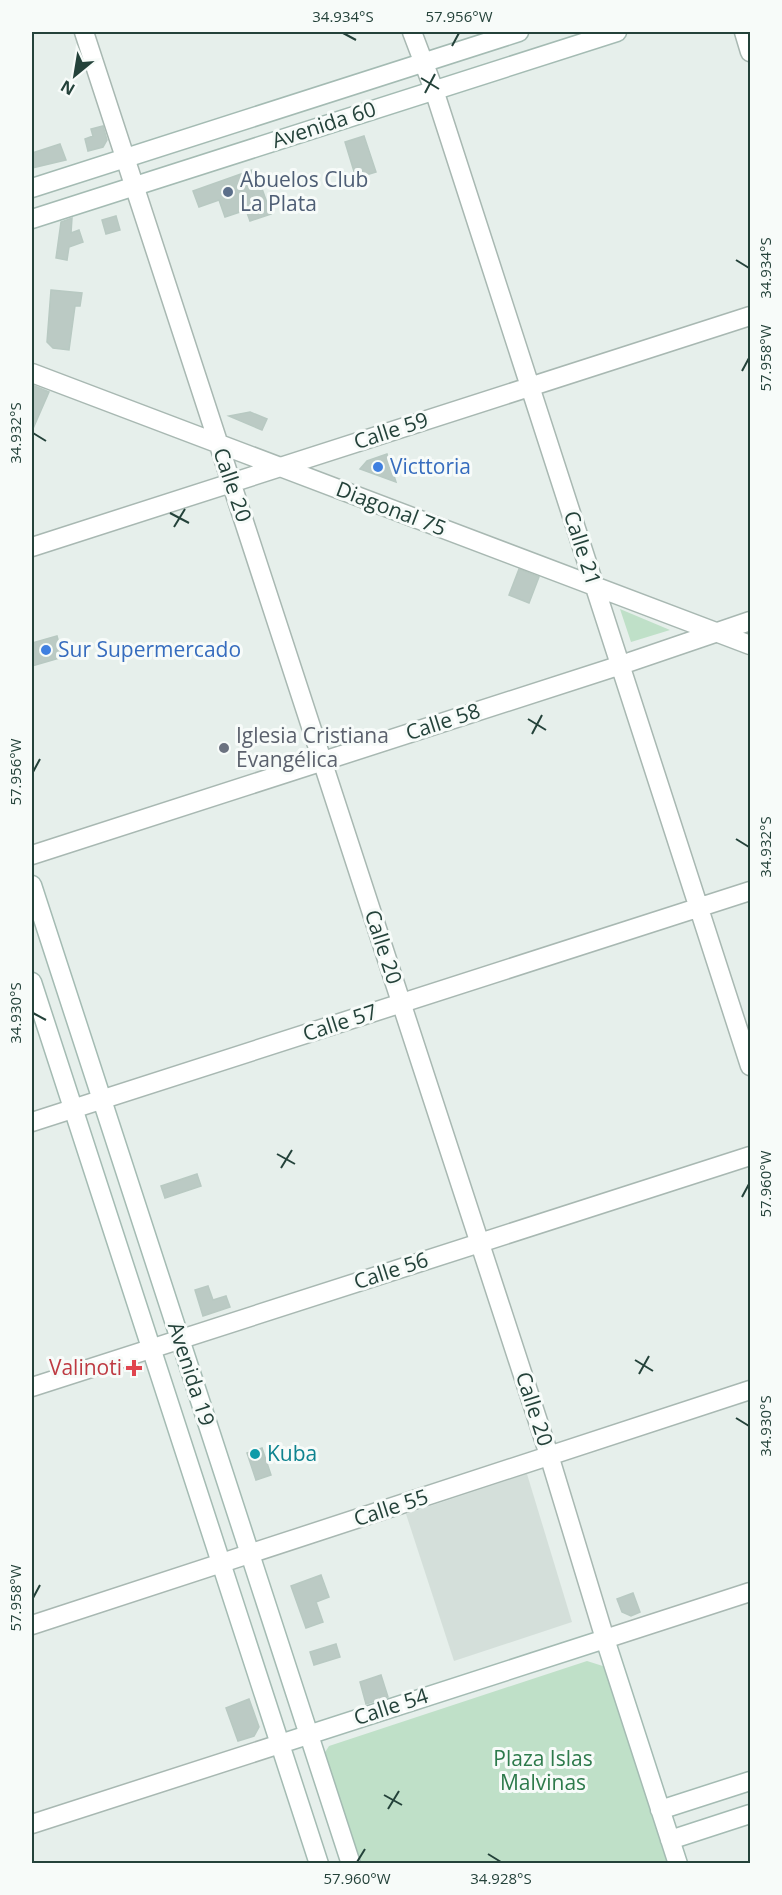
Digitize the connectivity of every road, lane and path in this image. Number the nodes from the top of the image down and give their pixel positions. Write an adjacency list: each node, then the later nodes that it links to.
1 (84, 32): 9 (street, Calle 20)
2 (412, 32): 7 (street, Calle 21)
3 (519, 32): 7 (street, Avenida 60)
4 (617, 32): 8 (street, Avenida 60)
5 (744, 32): 6 (street)
6 (750, 52)
7 (422, 63): 8 (street, Calle 21); 9 (street, Avenida 60)
8 (434, 90): 10 (street, Avenida 60); 15 (street, Calle 21)
9 (125, 158): 10 (street, Calle 20); 11 (street, Avenida 60)
10 (135, 186): 12 (street, Avenida 60); 16 (street, Calle 20)
11 (32, 188)
12 (32, 219)
13 (750, 316): 15 (street, Calle 59)
14 (32, 373): 16 (street, Diagonal 75)
15 (531, 387): 17 (street, Calle 59); 20 (street, Calle 21)
16 (218, 443): 17 (street, Diagonal 75); 18 (street, Calle 20)
17 (279, 467): 18 (street, Calle 59); 20 (street, Diagonal 75)
18 (232, 483): 19 (street, Calle 59); 25 (street, Calle 20)
19 (32, 547)
20 (594, 586): 22 (street, Diagonal 75); 24 (street, Calle 21)
21 (750, 621): 22 (street, Calle 58)
22 (715, 632): 23 (street, Diagonal 75); 24 (street, Calle 58)
23 (750, 645)
24 (621, 665): 25 (street, Calle 58); 29 (street, Calle 21)
25 (322, 761): 26 (street, Calle 58); 31 (street, Calle 20)
26 (32, 855)
27 (32, 885): 33 (street, Avenida 19)
28 (750, 891): 29 (street, Calle 57)
29 (699, 907): 31 (street, Calle 57); 32 (street, Calle 21)
30 (32, 982): 34 (street, Avenida 19)
31 (401, 1003): 33 (street, Calle 57); 37 (street, Calle 20)
32 (750, 1066)
33 (102, 1099): 34 (street, Calle 57); 38 (street, Avenida 19)
34 (73, 1108): 35 (street, Calle 57); 39 (street, Avenida 19)
35 (32, 1122)
36 (750, 1156): 37 (street, Calle 56)
37 (480, 1243): 38 (street, Calle 56); 42 (street, Calle 20)
38 (180, 1339): 39 (street, Calle 56); 43 (street, Avenida 19)
39 (151, 1348): 40 (street, Calle 56); 44 (street, Avenida 19)
40 (32, 1387)
41 (750, 1390): 42 (street, Calle 55)
42 (549, 1455): 43 (street, Calle 55); 47 (street, Calle 20)
43 (250, 1555): 44 (street, Calle 55); 48 (street, Avenida 19)
44 (221, 1564): 46 (street, Calle 55); 49 (street, Avenida 19)
45 (750, 1592): 47 (street, Calle 54)
46 (32, 1625)
47 (605, 1639): 48 (street, Calle 54); 51 (street, Calle 20)
48 (309, 1734): 49 (street, Calle 54); 56 (street, Avenida 19)
49 (280, 1744): 53 (street, Calle 54); 55 (street, Avenida 19)
50 (750, 1781): 51 (street)
51 (660, 1810): 54 (street, Calle 20)
52 (750, 1815): 54 (street)
53 (32, 1824)
54 (670, 1840): 57 (street, Calle 20)
55 (319, 1863)
56 (351, 1863)
57 (678, 1863)

